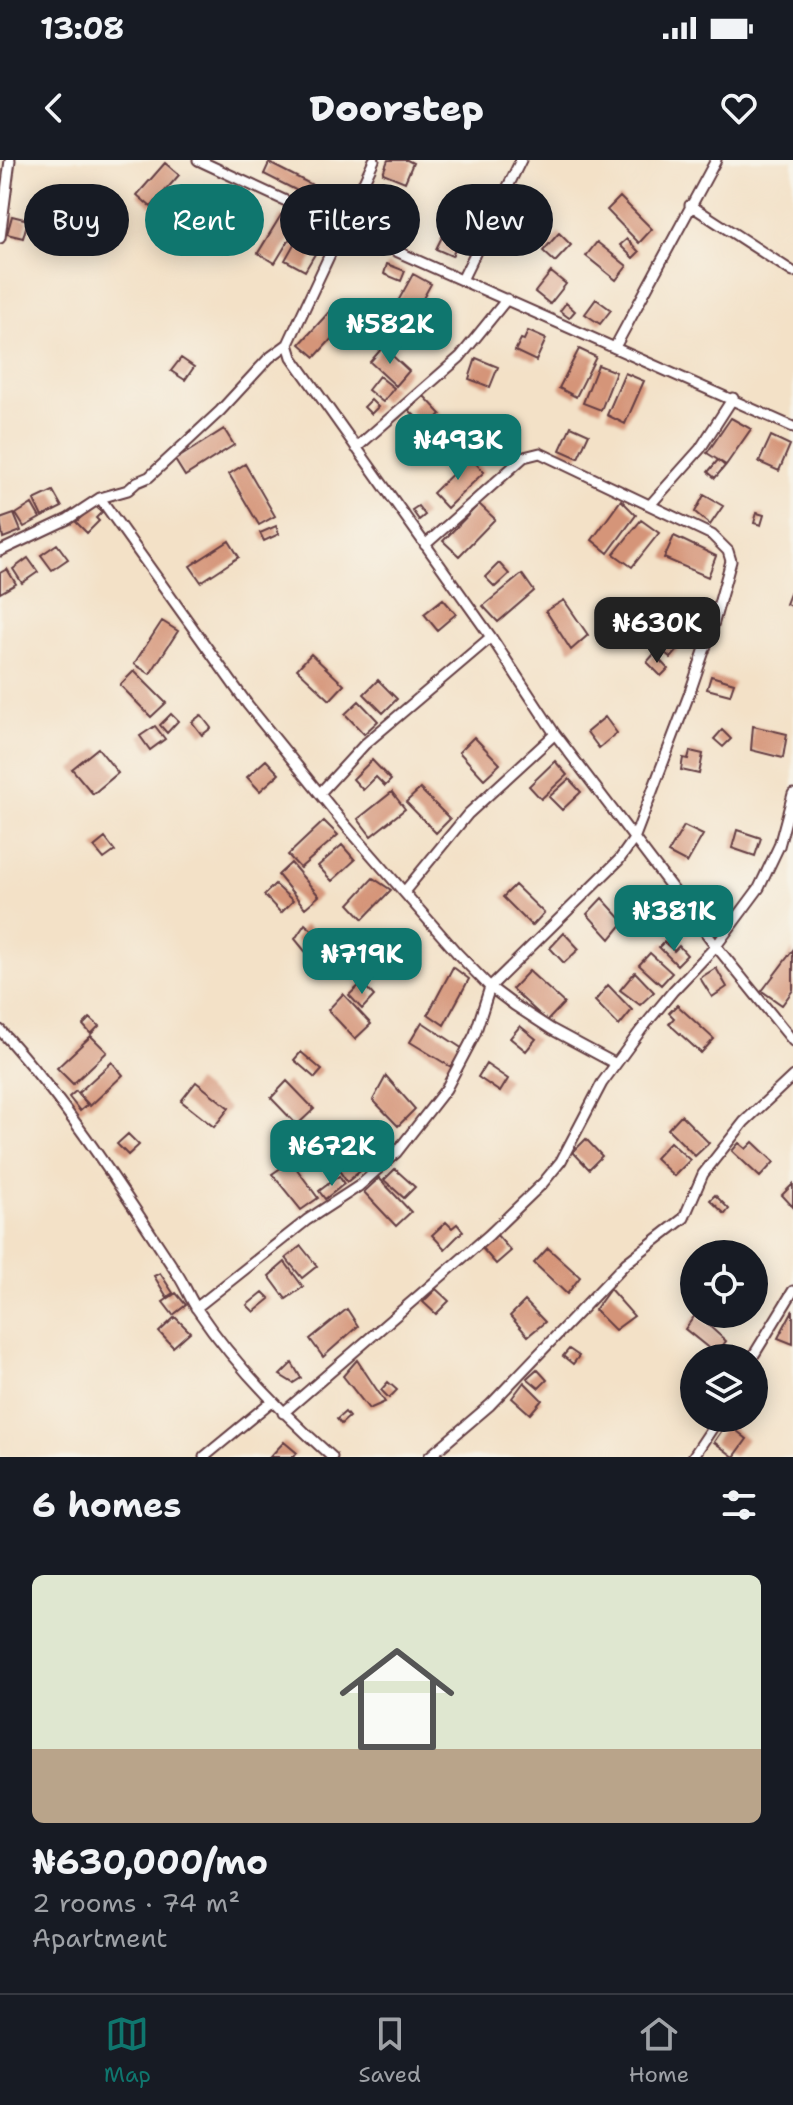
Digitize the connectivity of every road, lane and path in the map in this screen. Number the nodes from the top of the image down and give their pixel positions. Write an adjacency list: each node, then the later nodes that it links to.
1 (10, 160): 7 (street)
2 (198, 160): 8 (street)
3 (374, 160): 6 (street)
4 (521, 160): 14 (street)
5 (716, 160): 9 (street)
6 (363, 184)
7 (4, 191): 10 (street)
8 (280, 198)
9 (690, 205): 13 (street); 17 (street)
10 (0, 238)
11 (330, 256): 16 (street)
12 (408, 256): 14 (street)
13 (793, 272)
14 (462, 280): 15 (street)
15 (507, 299): 17 (street); 20 (street)
16 (288, 344): 20 (street); 21 (street)
17 (615, 347): 18 (street)
18 (733, 398): 19 (street); 22 (street)
19 (793, 427)
20 (356, 448): 23 (street)
21 (100, 498): 24 (street); 27 (street)
22 (650, 505): 23 (street); 29 (street)
23 (425, 545): 25 (street)
24 (0, 551)
25 (491, 637): 26 (street); 27 (street)
26 (555, 734): 29 (street); 30 (street)
27 (320, 793): 30 (street)
28 (793, 794): 31 (street)
29 (634, 839): 31 (street); 32 (street)
30 (404, 892): 32 (street)
31 (716, 946): 34 (street); 35 (street)
32 (490, 987): 35 (street); 38 (street)
33 (0, 1030): 38 (street)
34 (793, 1040)
35 (616, 1064): 41 (street)
36 (793, 1076): 45 (street)
37 (793, 1291): 39 (street)
38 (196, 1308): 40 (street)
39 (761, 1344)
40 (272, 1401): 41 (street); 43 (street)
41 (283, 1413): 44 (street)
42 (710, 1432): 46 (street)
43 (204, 1457)
44 (332, 1457)
45 (429, 1457)
46 (693, 1457)

